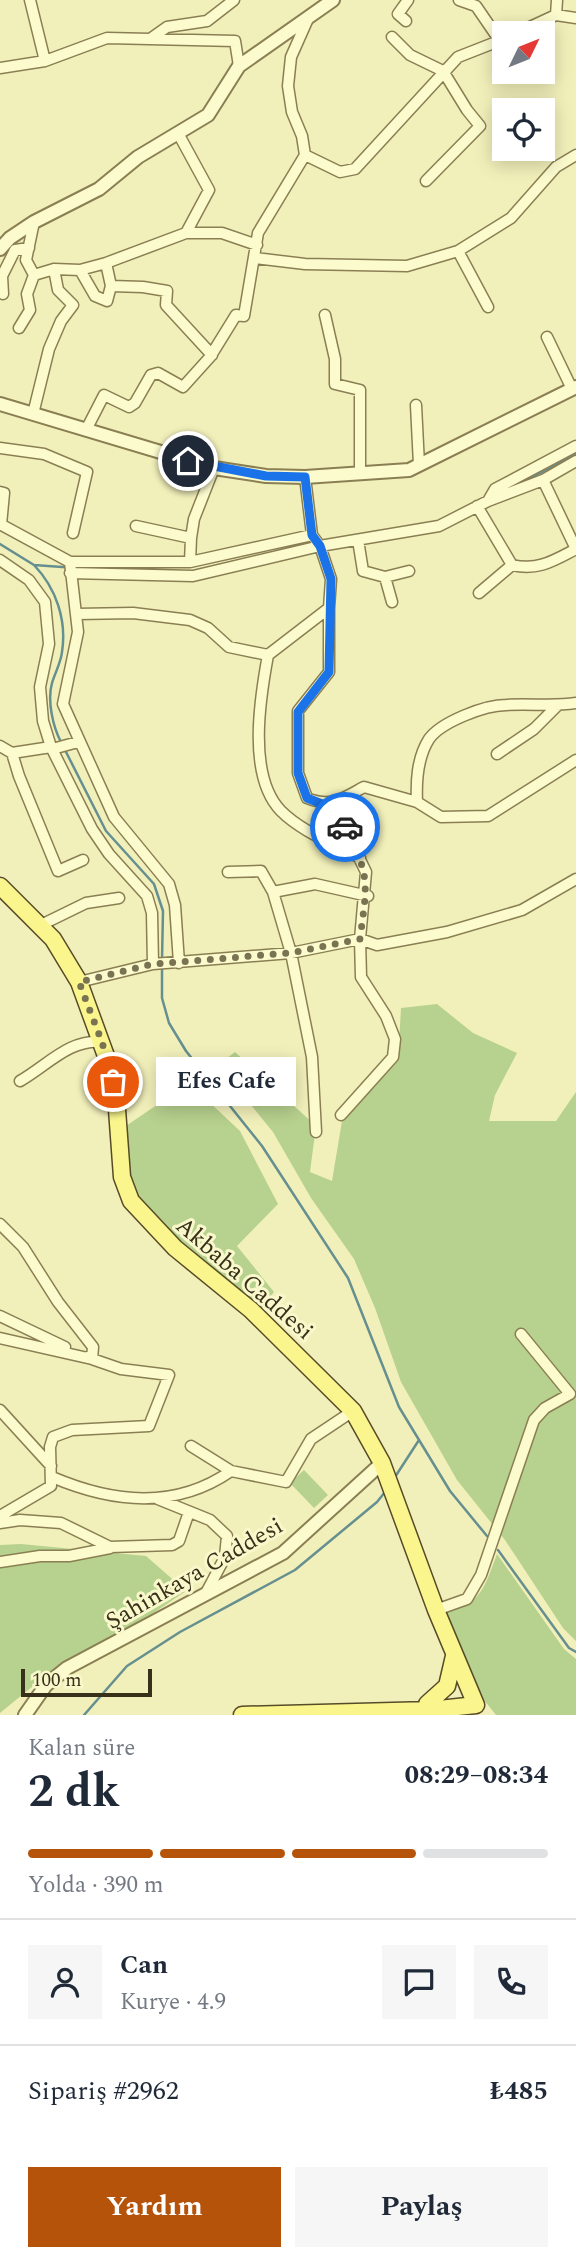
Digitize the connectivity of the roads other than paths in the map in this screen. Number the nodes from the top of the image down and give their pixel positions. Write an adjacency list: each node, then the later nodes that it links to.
1 (30, 0): 17 (street)
2 (234, 0): 15 (street)
3 (333, 0): 10 (street)
4 (408, 0): 11 (street)
5 (459, 0): 7 (street)
6 (557, 0): 8 (street)
7 (477, 3): 13 (street)
8 (556, 15): 9 (street); 12 (street)
9 (576, 18)
10 (307, 21): 18 (street); 22 (street)
11 (406, 21)
12 (543, 21)
13 (492, 25)
14 (391, 37): 20 (street)
15 (150, 39): 17 (street); 18 (street)
16 (492, 44): 20 (street)
17 (46, 61): 19 (street)
18 (239, 66): 21 (street)
19 (0, 68)
20 (443, 71): 22 (street); 24 (street)
21 (179, 135): 25 (street); 26 (street)
22 (305, 155): 27 (street)
23 (576, 155): 30 (street)
24 (426, 181)
25 (34, 222): 28 (street); 29 (street)
26 (186, 233): 27 (street); 32 (street)
27 (257, 245): 31 (street)
28 (29, 248): 35 (street); 37 (street)
29 (0, 249)
30 (458, 251): 31 (street); 38 (street)
31 (255, 258): 42 (street)
32 (106, 264): 34 (street); 36 (street)
33 (54, 269): 34 (street); 35 (street); 46 (street)
34 (80, 270): 36 (street)
35 (34, 275): 40 (street)
36 (111, 286): 42 (street)
37 (3, 295)
38 (488, 307)
39 (326, 315): 53 (street)
40 (19, 328)
41 (547, 337): 43 (street)
42 (212, 355): 47 (street)
43 (574, 388): 51 (street)
44 (0, 404): 46 (street)
45 (416, 405): 51 (street)
46 (33, 414): 47 (street)
47 (86, 430): 52 (street)
48 (576, 446): 57 (street)
49 (0, 448): 60 (street)
50 (576, 461): 55 (street)
51 (419, 466): 53 (street)
52 (214, 468): 54 (street); 62 (street)
53 (360, 474): 54 (street)
54 (305, 477): 61 (street)
55 (543, 480): 57 (street); 65 (street)
56 (0, 492): 58 (street)
57 (482, 504): 63 (street); 68 (street)
58 (0, 525): 69 (street)
59 (136, 526): 62 (street)
60 (73, 533)
61 (312, 535): 64 (street); 67 (street)
62 (191, 538): 67 (street)
63 (358, 540): 64 (street); 71 (street)
64 (320, 546): 69 (street); 74 (street)
65 (576, 549): 68 (street)
66 (0, 560): 81 (street)
67 (190, 562): 69 (street)
68 (512, 565): 72 (street)
69 (70, 567): 75 (street)
70 (409, 571): 71 (street)
71 (385, 577): 73 (street)
72 (479, 593)
73 (392, 603)
74 (329, 608): 76 (street); 86 (street)
75 (77, 614): 76 (street); 79 (street)
76 (268, 655): 87 (street)
77 (576, 703): 78 (street)
78 (557, 706): 83 (street); 85 (street)
79 (75, 743): 81 (street); 98 (street)
80 (0, 747): 82 (street)
81 (54, 748): 82 (street); 99 (street)
82 (12, 753): 88 (street)
83 (497, 754)
84 (576, 760): 85 (street)
85 (417, 802): 86 (street)
86 (333, 804): 87 (street)
87 (360, 858): 93 (street)
88 (83, 860)
89 (228, 872): 92 (street)
90 (576, 879): 96 (street)
91 (0, 886): 95 (main road, Akbaba Caddesi)
92 (273, 892): 93 (street); 97 (street)
93 (367, 896): 96 (street)
94 (119, 898): 95 (street)
95 (41, 925): 100 (main road, Akbaba Caddesi)
96 (360, 939): 97 (street); 103 (street)
97 (290, 953): 98 (street); 104 (street)
98 (178, 963): 99 (street)
99 (155, 964): 100 (street)
100 (79, 982): 101 (main road, Akbaba Caddesi)
101 (102, 1042): 102 (street); 111 (main road, Akbaba Caddesi)
102 (20, 1081)
103 (341, 1115)
104 (316, 1132)
105 (0, 1224): 109 (street)
106 (0, 1316): 109 (street)
107 (522, 1334): 123 (street)
108 (0, 1338): 109 (street)
109 (92, 1359): 114 (street)
110 (0, 1410): 114 (street)
111 (353, 1412): 113 (main road, Akbaba Caddesi); 115 (street)
112 (191, 1446): 115 (street)
113 (382, 1463): 122 (street, Şahinkaya Caddesi); 123 (main road, Akbaba Caddesi)
114 (52, 1471): 116 (street); 118 (street)
115 (231, 1471): 116 (street)
116 (154, 1497): 117 (street)
117 (189, 1512): 120 (street); 122 (street)
118 (0, 1516)
119 (0, 1523): 120 (street)
120 (110, 1548): 121 (street)
121 (0, 1562)
122 (205, 1595): 127 (street, Şahinkaya Caddesi)
123 (436, 1610): 124 (main road, Akbaba Caddesi)
124 (454, 1654): 125 (main road, Akbaba Caddesi); 126 (main road)
125 (471, 1705): 126 (main road)
126 (428, 1707): 128 (main road)
127 (25, 1715)
128 (242, 1715)

